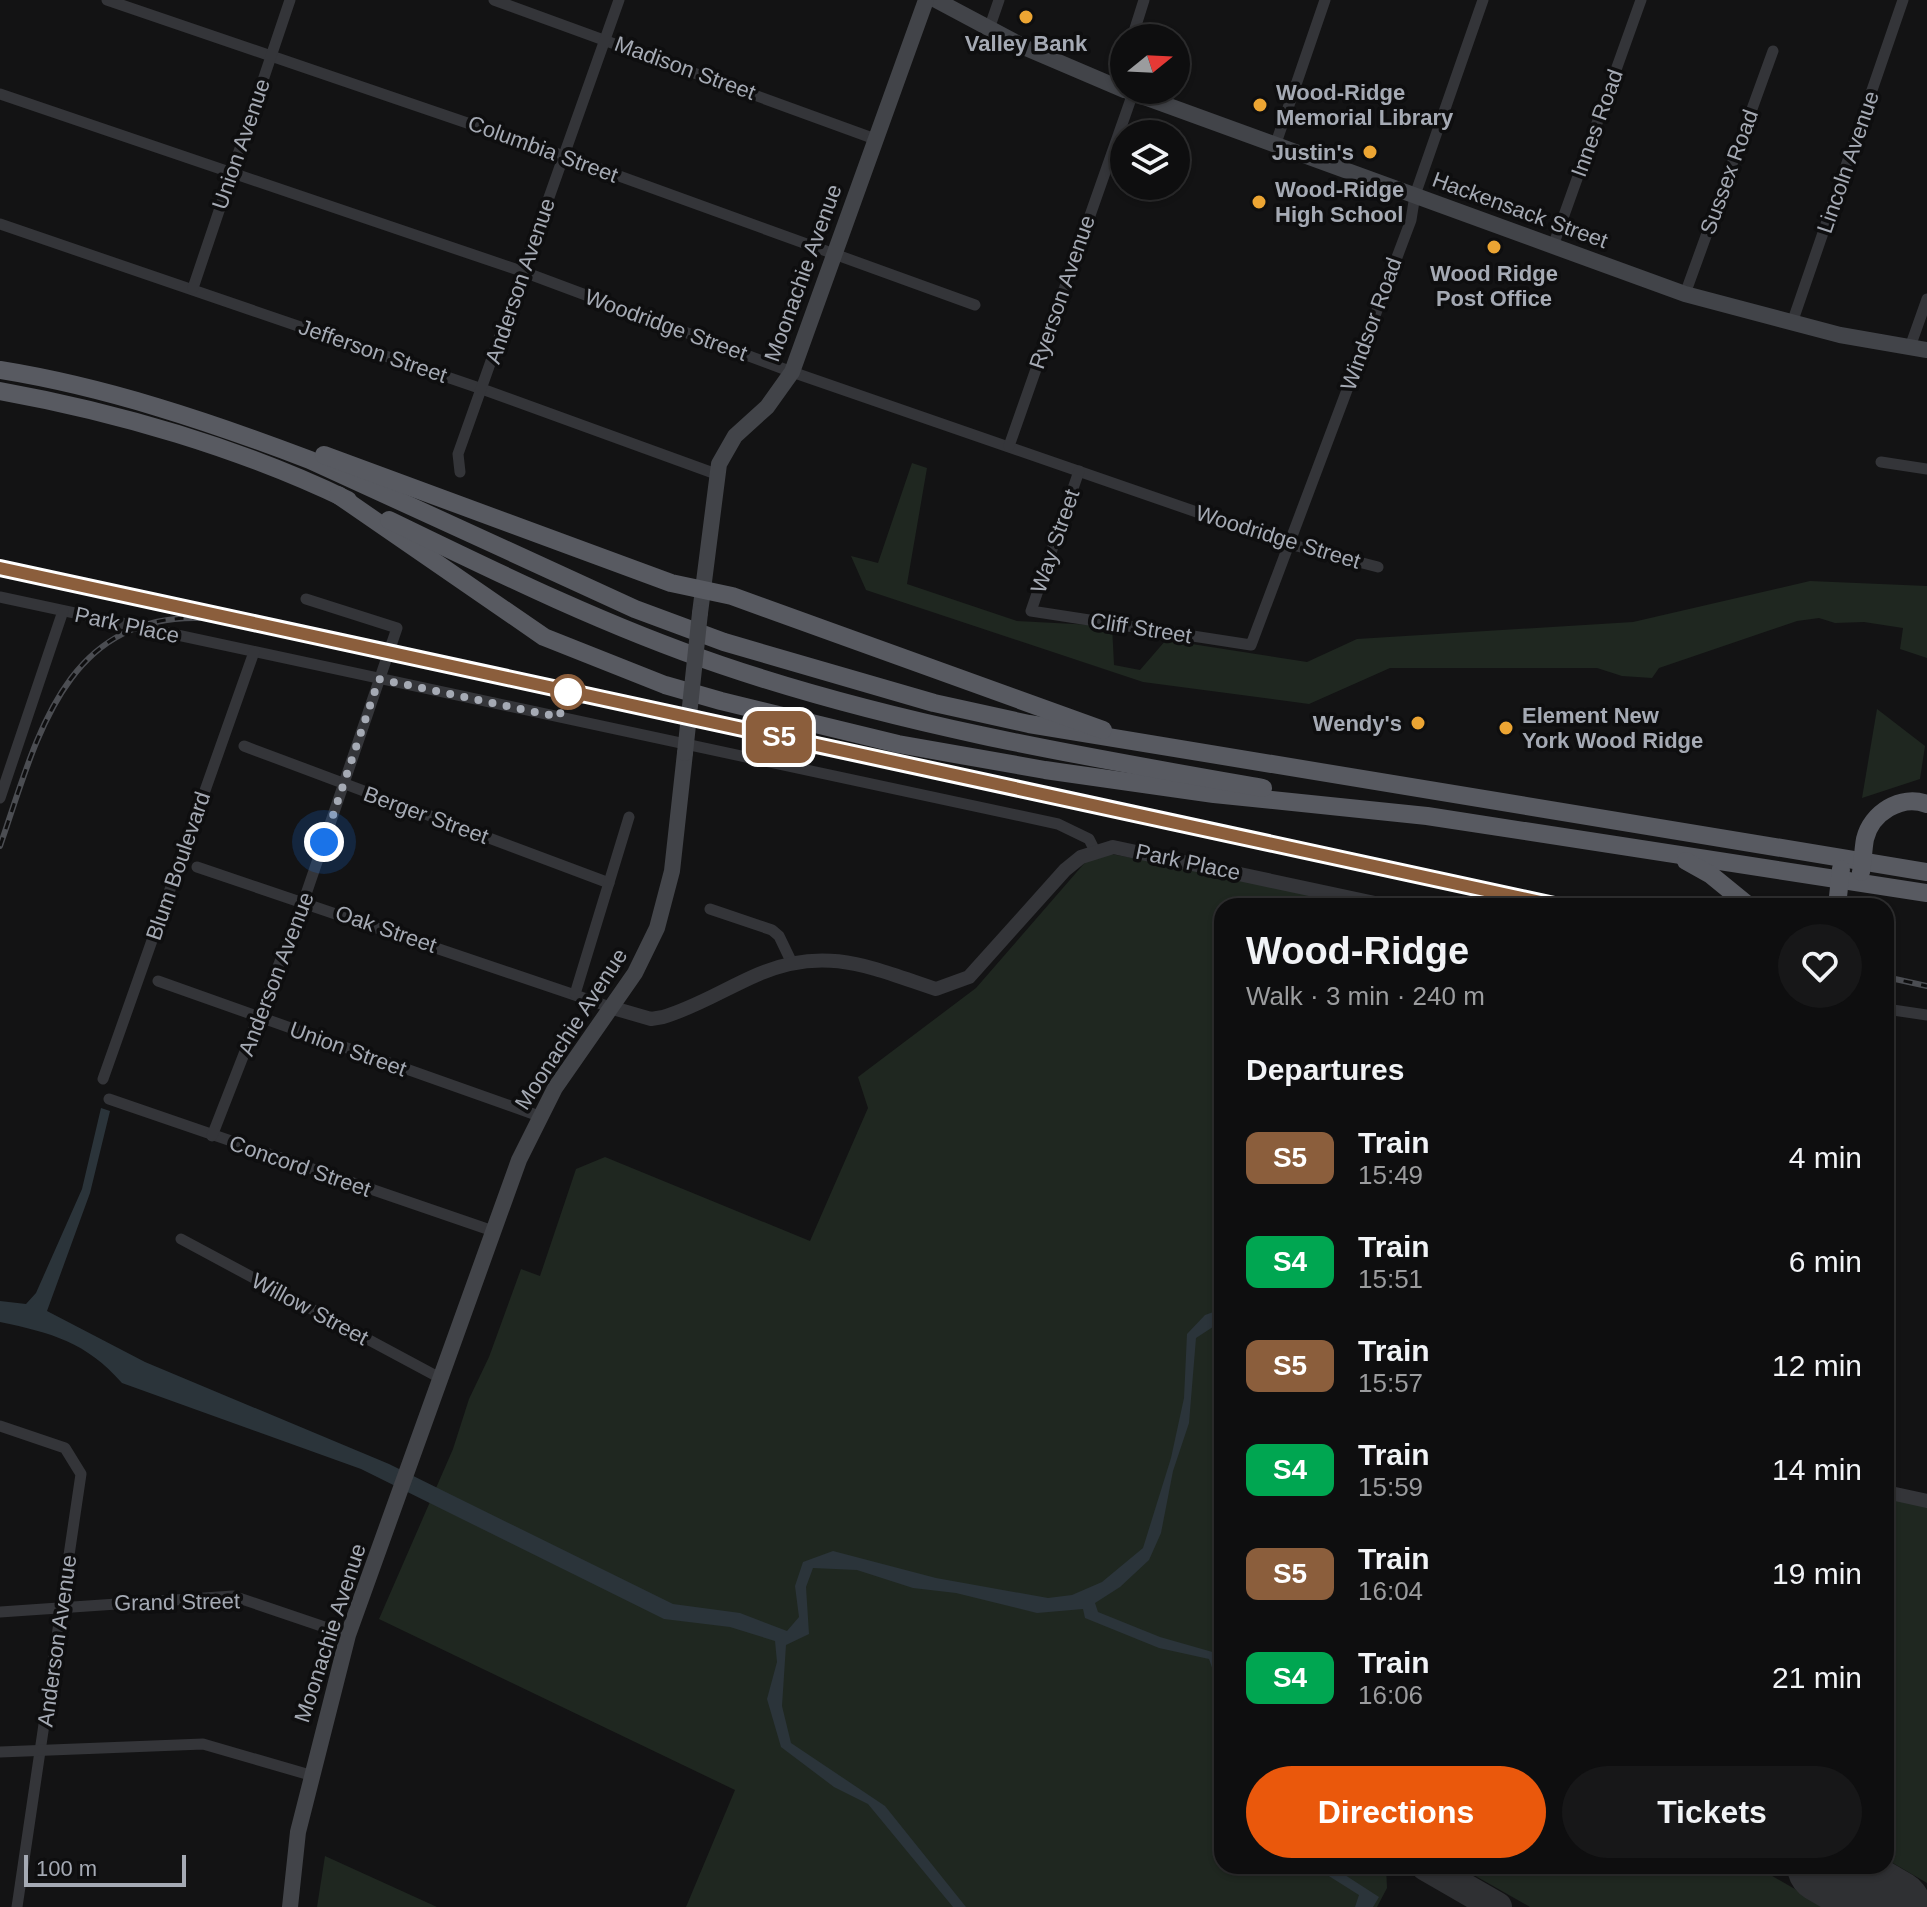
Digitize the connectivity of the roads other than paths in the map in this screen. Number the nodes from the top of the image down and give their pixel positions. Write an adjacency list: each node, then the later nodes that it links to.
1 (107, 0): 17 (street, Columbia Street)
2 (290, 0): 17 (street, Union Avenue)
3 (494, 0): 15 (street, Madison Street)
4 (619, 0): 15 (street, Anderson Avenue)
5 (926, 0): 22 (main road, Moonachie Avenue)
6 (936, 0): 14 (main road, Hackensack Street)
7 (999, 0): 14 (street)
8 (1144, 0): 13 (street)
9 (1325, 0): 23 (street)
10 (1483, 0): 26 (street, Windsor Road)
11 (1641, 0): 28 (street, Innes Road)
12 (1903, 0): 35 (street, Lincoln Avenue)
13 (1136, 24)
14 (989, 29): 18 (main road, Hackensack Street)
15 (605, 38): 22 (street, Madison Street); 24 (street, Anderson Avenue)
16 (1773, 51): 32 (street, Sussex Road)
17 (272, 54): 24 (street, Columbia Street); 25 (street, Union Avenue)
18 (1110, 84)
19 (0, 94): 25 (street, Woodridge Street)
20 (1119, 104): 42 (street, Ryerson Avenue)
21 (1162, 104): 23 (main road, Hackensack Street)
22 (875, 139): 29 (main road, Moonachie Avenue)
23 (1275, 146): 26 (main road, Hackensack Street)
24 (564, 156): 29 (street, Columbia Street); 30 (street, Anderson Avenue)
25 (232, 172): 30 (street, Woodridge Street); 31 (street, Union Avenue)
26 (1415, 195): 28 (main road, Hackensack Street); 49 (street, Windsor Road)
27 (0, 224): 31 (street, Jefferson Street)
28 (1553, 246): 32 (main road, Hackensack Street)
29 (834, 255): 34 (street, Columbia Street); 38 (main road, Moonachie Avenue)
30 (524, 272): 38 (street, Woodridge Street); 39 (street, Anderson Avenue)
31 (193, 288): 39 (street, Jefferson Street)
32 (1685, 294): 35 (main road, Hackensack Street)
33 (1927, 299): 36 (street)
34 (975, 305)
35 (1792, 323): 36 (main road, Hackensack Street)
36 (1919, 348)
37 (0, 370): 41 (highway)
38 (792, 372): 42 (street, Woodridge Street); 47 (main road, Moonachie Avenue)
39 (482, 389): 46 (street, Anderson Avenue); 47 (street, Jefferson Street)
40 (0, 391): 48 (highway)
41 (194, 419): 51 (highway); 60 (highway)
42 (1009, 446): 45 (street, Woodridge Street)
43 (1881, 462): 44 (street)
44 (1927, 469)
45 (1079, 471): 49 (street, Woodridge Street); 55 (street, Way Street)
46 (460, 472)
47 (716, 474): 51 (main road, Moonachie Avenue)
48 (338, 495): 59 (highway); 65 (highway)
49 (1289, 544): 50 (street, Woodridge Street); 56 (street, Windsor Road)
50 (1378, 567)
51 (703, 590): 59 (main road, Moonachie Avenue, bridge); 60 (highway)
52 (0, 597): 54 (street, Park Place)
53 (306, 599): 58 (street, Anderson Avenue)
54 (63, 611): 57 (street, Park Place); 63 (street)
55 (1031, 611): 56 (street, Cliff Street)
56 (1251, 645)
57 (254, 652): 58 (street, Park Place); 88 (street, Blum Boulevard)
58 (379, 679): 62 (street, Anderson Avenue); 67 (street, Park Place)
59 (692, 693): 65 (highway); 84 (main road, Moonachie Avenue, bridge)
60 (1112, 737): 69 (highway)
61 (244, 746): 62 (street, Berger Street)
62 (343, 784): 74 (street, Berger Street); 79 (street, Anderson Avenue)
63 (0, 798)
64 (1927, 804): 70 (highway)
65 (1427, 816): 68 (highway)
66 (629, 817): 74 (street, Moonachie Avenue)
67 (1095, 851): 76 (street, Park Place); 81 (street)
68 (1673, 855): 73 (highway); 77 (highway)
69 (1838, 858): 70 (highway); 73 (highway)
70 (1863, 862): 72 (highway); 73 (highway)
71 (197, 867): 79 (street, Oak Street)
72 (1927, 872)
73 (1851, 881): 75 (highway); 78 (highway)
74 (609, 883): 83 (street, Moonachie Avenue)
75 (1927, 893)
76 (1353, 898)
77 (1739, 898)
78 (1841, 898)
79 (304, 900): 83 (street, Oak Street); 87 (street, Anderson Avenue)
80 (710, 909): 81 (street)
81 (792, 963): 84 (street)
82 (158, 981): 87 (street, Union Street)
83 (575, 994): 84 (street, Oak Street)
84 (613, 1008): 90 (main road, Moonachie Avenue)
85 (1894, 1010): 86 (street)
86 (1927, 1015)
87 (261, 1017): 90 (street, Union Street); 91 (street, Anderson Avenue)
88 (103, 1079)
89 (109, 1099): 91 (street, Concord Street)
90 (539, 1116): 92 (main road, Moonachie Avenue)
91 (212, 1136): 92 (street, Concord Street)
92 (493, 1231): 94 (main road, Moonachie Avenue)
93 (181, 1239): 94 (street, Willow Street)
94 (440, 1378): 100 (main road, Moonachie Avenue)
95 (0, 1426): 98 (street, Anderson Avenue)
96 (1894, 1494): 97 (street)
97 (1927, 1501)
98 (64, 1606): 99 (street, Grand Street); 100 (street, Grand Street); 101 (street, Anderson Avenue)
99 (0, 1612)
100 (348, 1635): 103 (main road, Moonachie Avenue)
101 (41, 1750): 102 (street); 103 (street); 104 (street, Anderson Avenue)
102 (0, 1752)
103 (310, 1775): 105 (main road, Moonachie Avenue)
104 (17, 1907)
105 (290, 1907)

